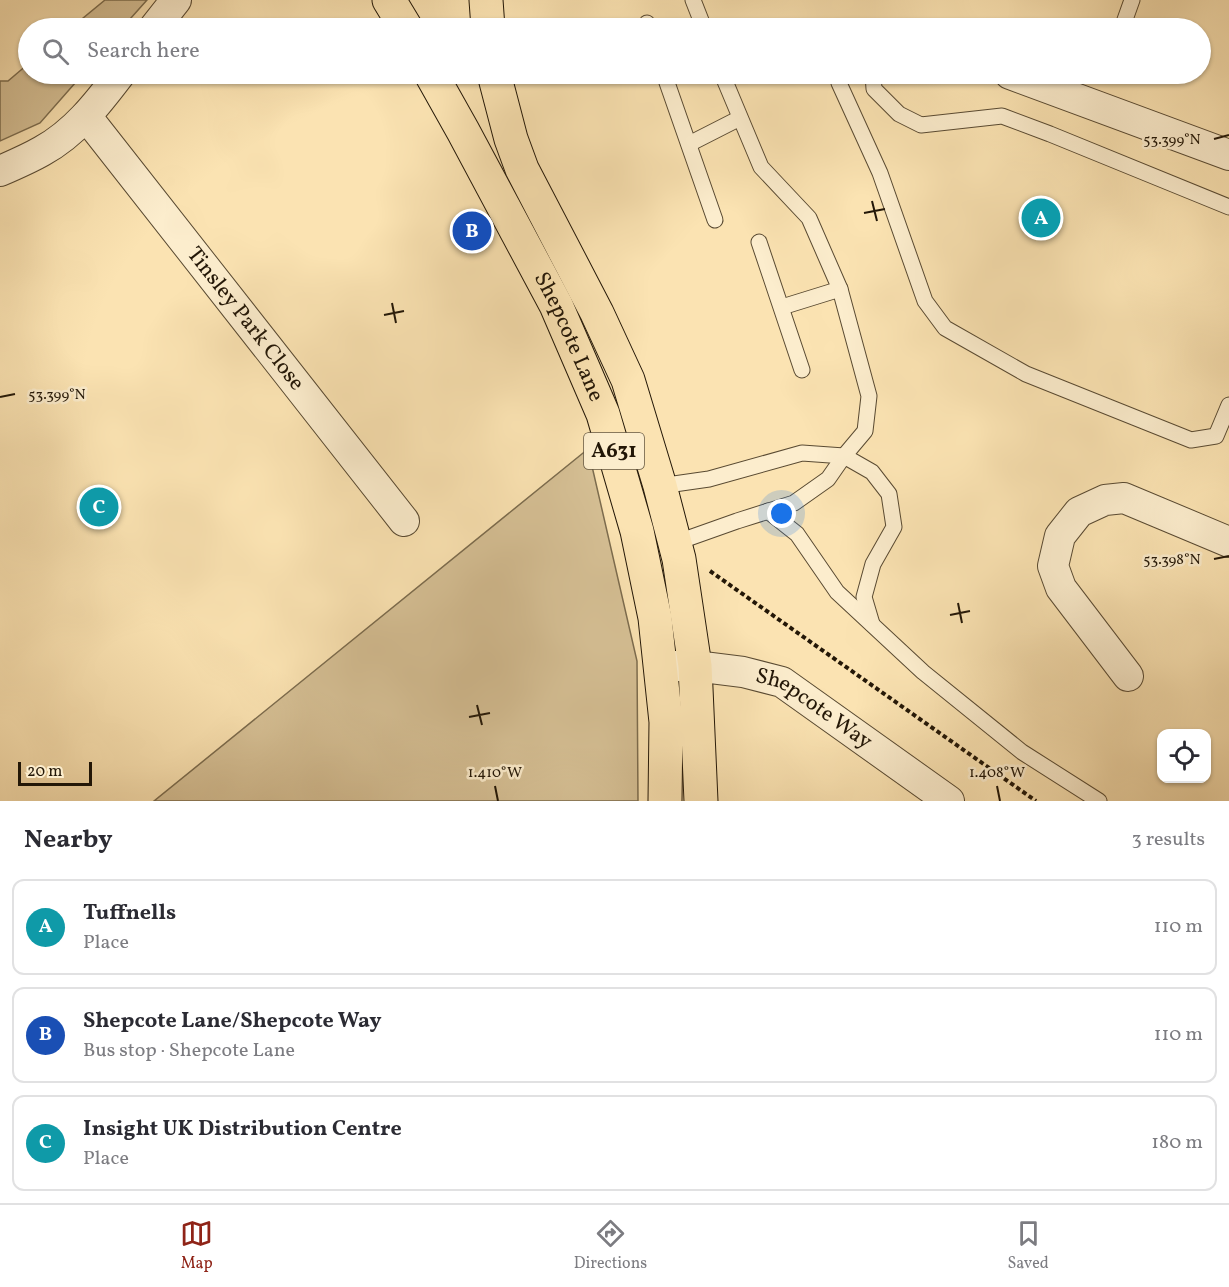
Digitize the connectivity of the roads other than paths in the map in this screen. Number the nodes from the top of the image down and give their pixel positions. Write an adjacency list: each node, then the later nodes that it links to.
1 (176, 0): 6 (street)
2 (390, 0): 7 (highway)
3 (486, 0): 8 (highway)
4 (693, 0): 9 (lane)
5 (1132, 0): 10 (lane)
6 (162, 18)
7 (400, 18)
8 (487, 18)
9 (700, 18)
10 (1126, 18)
11 (112, 84): 19 (street)
12 (437, 84): 28 (highway, Shepcote Lane / A631)
13 (497, 84): 27 (highway, Shepcote Lane / A631)
14 (668, 84): 21 (lane)
15 (726, 84): 20 (lane)
16 (839, 84): 32 (lane)
17 (874, 84): 24 (lane)
18 (1037, 84): 22 (street)
19 (86, 116): 23 (street); 36 (street, Tinsley Park Close)
20 (740, 118): 21 (lane); 29 (lane)
21 (689, 144): 25 (lane)
22 (1229, 155)
23 (0, 171)
24 (1229, 207)
25 (715, 220)
26 (759, 242): 30 (lane)
27 (563, 249): 28 (highway); 34 (highway, Shepcote Lane / A631)
28 (535, 266): 37 (highway, Shepcote Lane / A631)
29 (840, 289): 30 (lane); 33 (lane)
30 (782, 307): 31 (lane)
31 (802, 370)
32 (1229, 405)
33 (844, 456): 34 (lane); 35 (lane); 40 (lane)
34 (660, 486): 37 (highway); 39 (highway, Shepcote Lane / A631)
35 (768, 511): 39 (lane); 40 (lane)
36 (404, 521)
37 (637, 531): 39 (highway); 41 (highway, Shepcote Lane / A631)
38 (1228, 537): 43 (street)
39 (677, 551): 42 (highway, Shepcote Lane / A631)
40 (873, 626): 47 (lane)
41 (660, 666): 42 (street, Shepcote Way); 44 (highway, Shepcote Lane / A631)
42 (695, 666): 45 (highway, Shepcote Lane / A631); 46 (street, Shepcote Way)
43 (1128, 676)
44 (665, 801)
45 (701, 801)
46 (949, 801)
47 (1100, 801)

